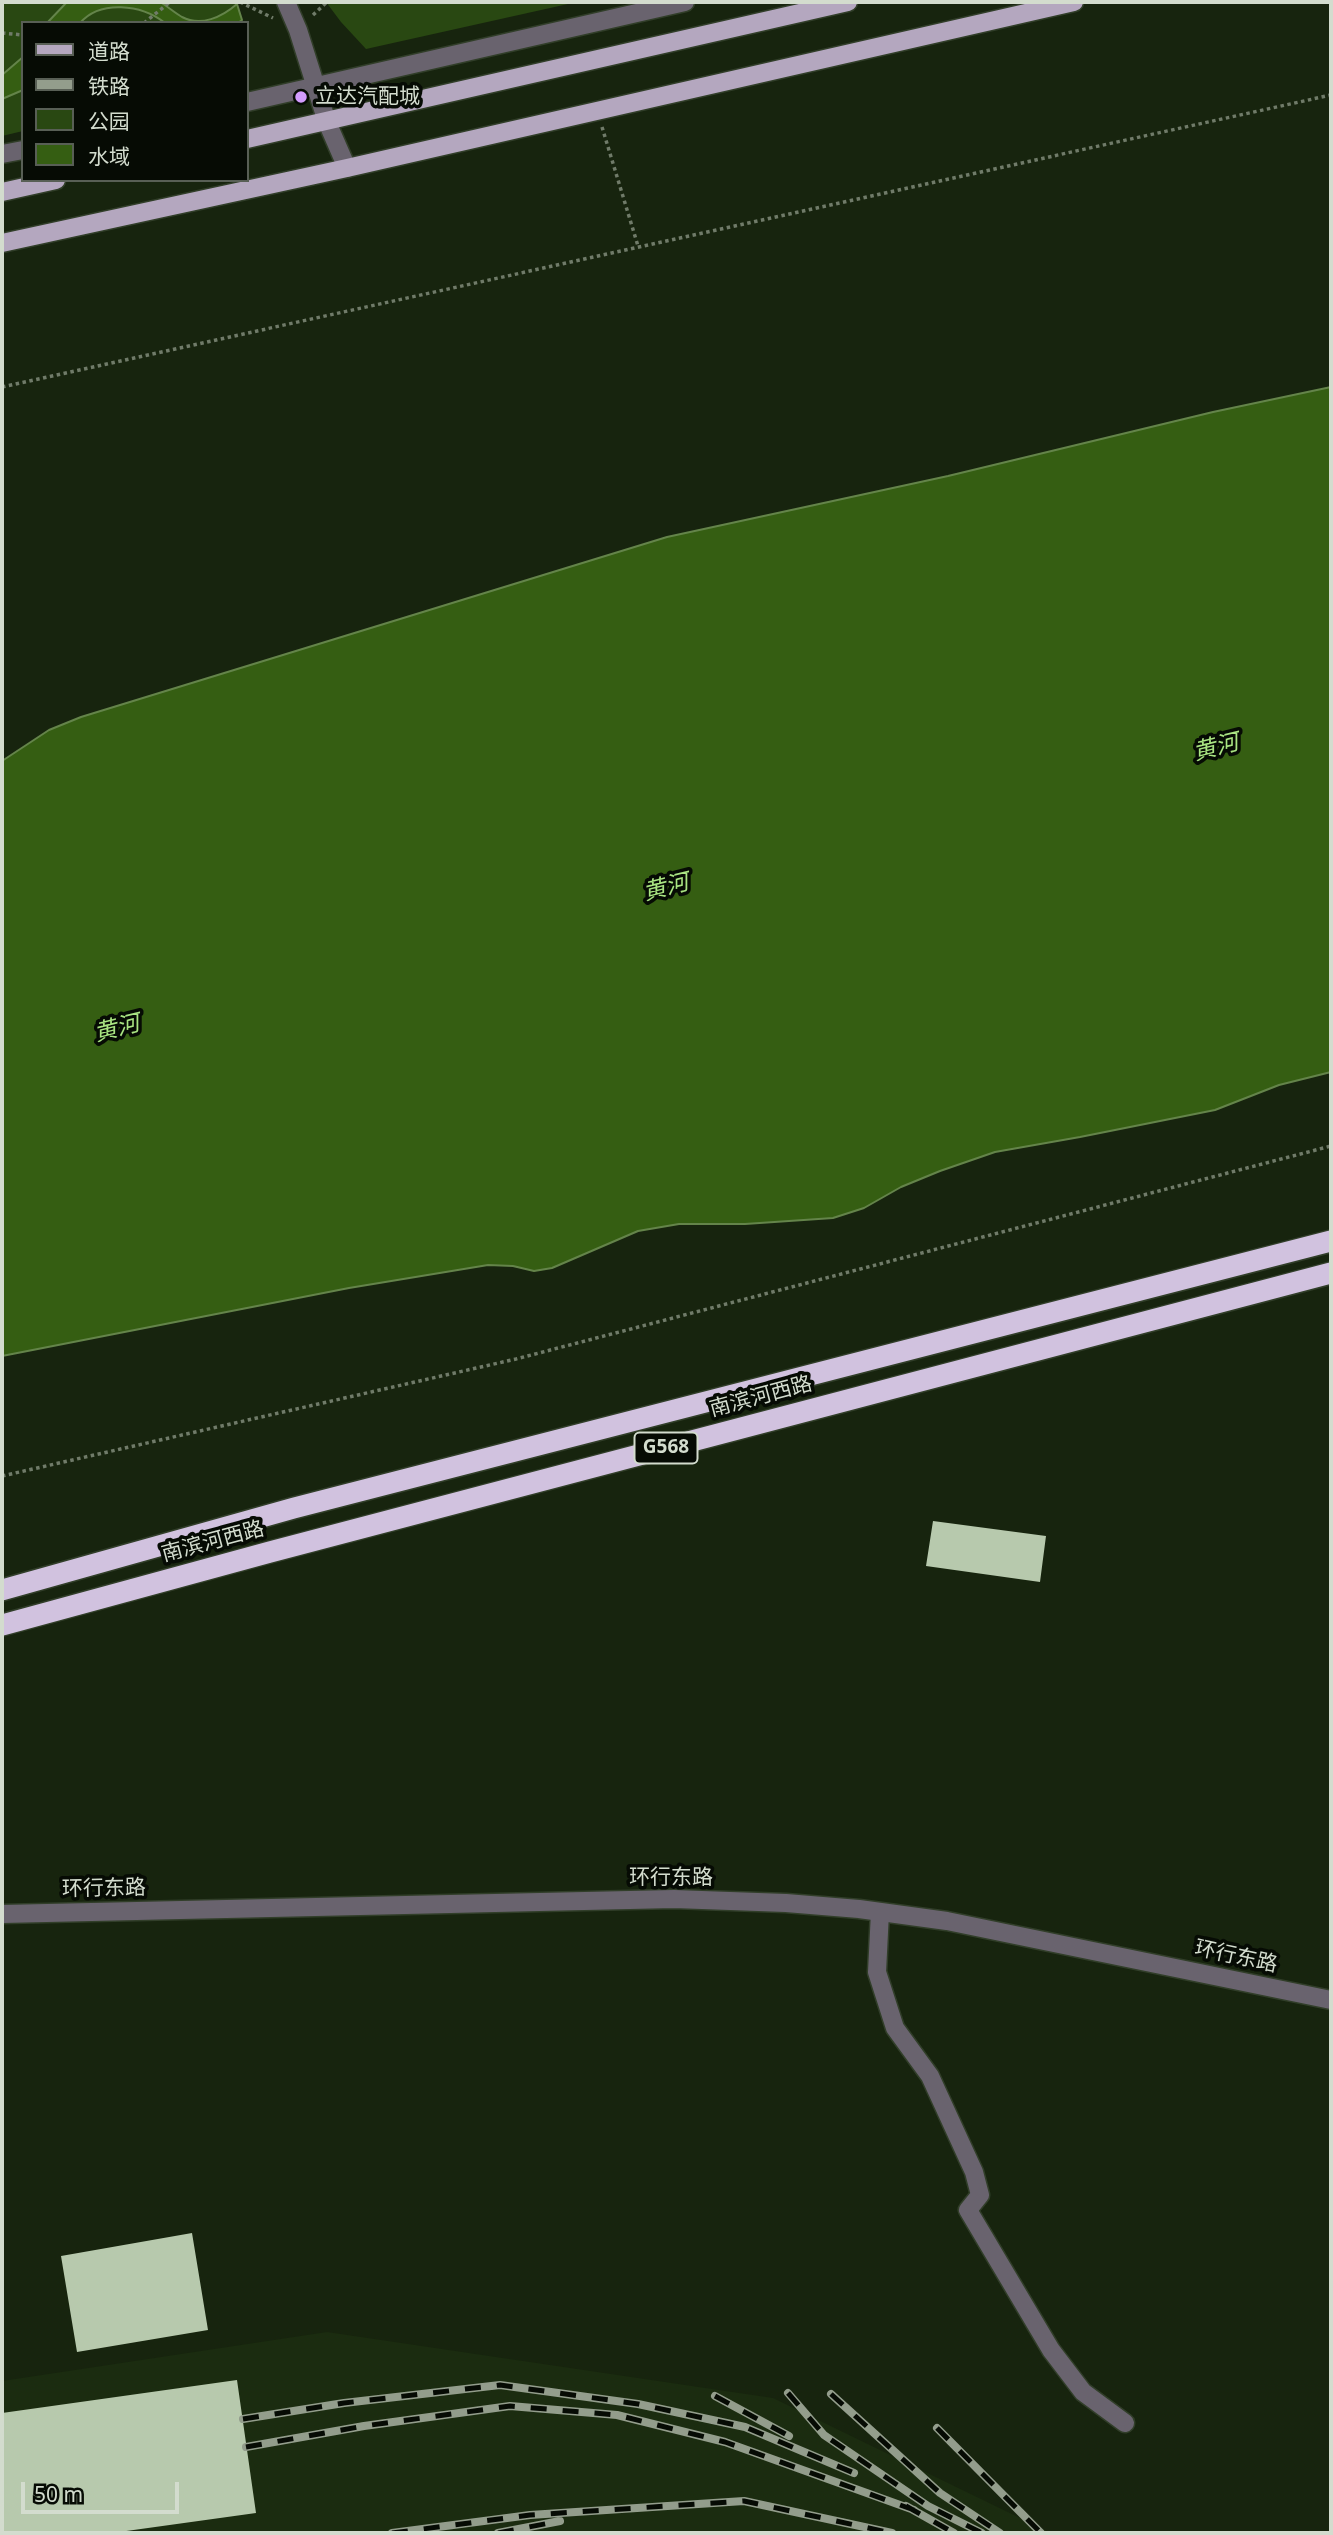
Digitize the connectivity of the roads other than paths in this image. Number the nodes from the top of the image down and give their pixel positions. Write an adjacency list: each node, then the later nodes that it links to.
1 (286, 2): 5 (street)
2 (685, 2): 5 (street)
3 (848, 2): 7 (main road)
4 (1074, 2): 11 (main road)
5 (316, 87): 6 (street); 7 (street)
6 (248, 102)
7 (327, 122): 8 (main road); 11 (street)
8 (248, 139)
9 (21, 150): 10 (street)
10 (2, 154)
11 (347, 169): 14 (main road)
12 (47, 182): 13 (main road)
13 (2, 192)
14 (2, 243)
15 (1331, 1241): 17 (highway, 南滨河西路 / G568)
16 (1331, 1273): 18 (highway, 南滨河西路 / G568)
17 (2, 1590)
18 (2, 1625)
19 (880, 1912): 20 (street, 环行东路); 21 (street, 环行东路); 22 (street)
20 (2, 1914)
21 (1331, 2000)
22 (1125, 2423)

